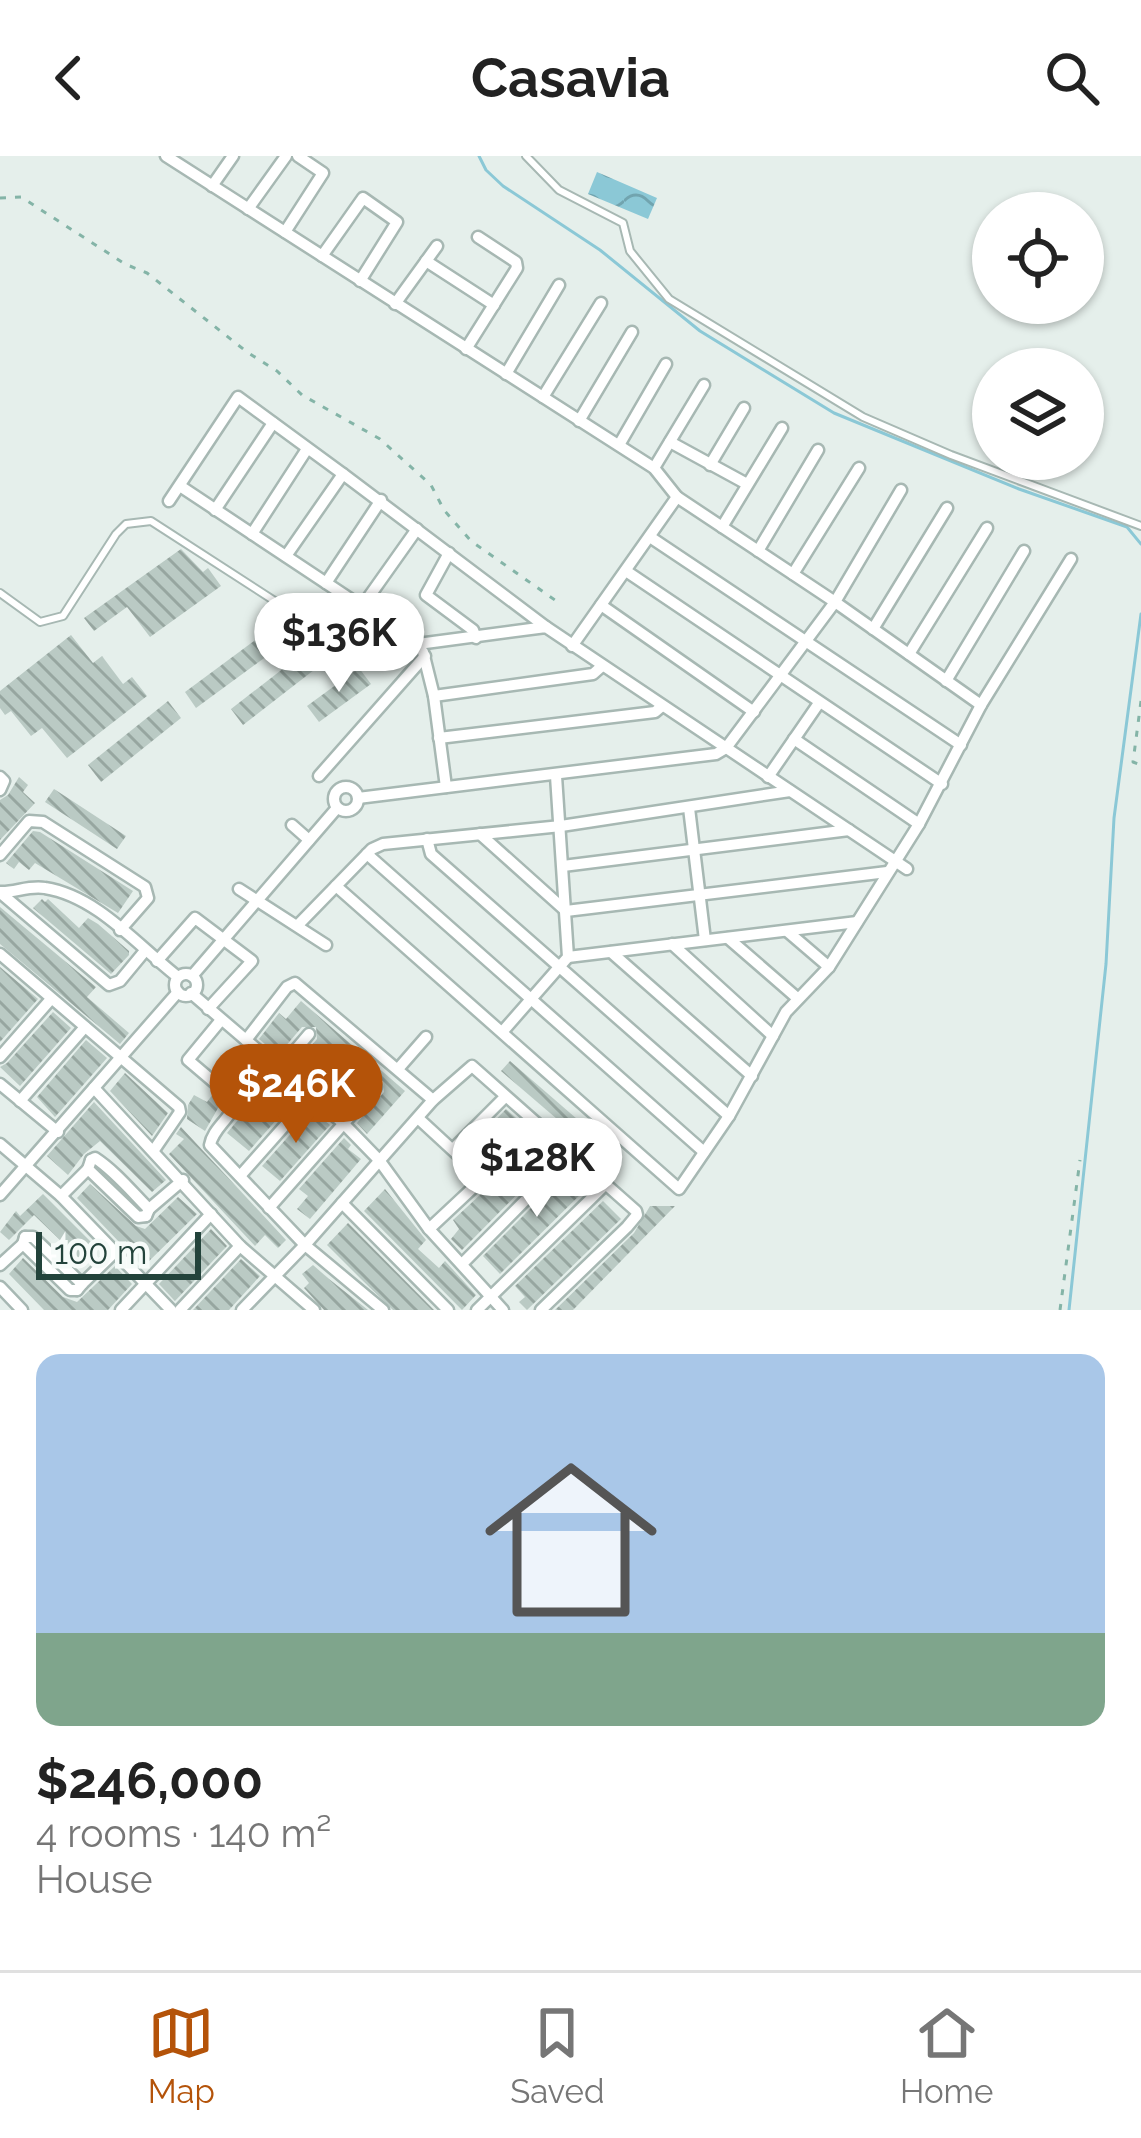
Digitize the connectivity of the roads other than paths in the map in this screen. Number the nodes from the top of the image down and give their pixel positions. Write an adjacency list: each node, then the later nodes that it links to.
1 (233, 156): 6 (street)
2 (286, 156): 7 (street)
3 (298, 156): 8 (street)
4 (526, 156): 44 (lane)
5 (172, 157): 6 (street)
6 (212, 186): 7 (street)
7 (248, 209): 8 (street)
8 (285, 232): 11 (street)
9 (478, 237): 17 (street)
10 (436, 246): 12 (street)
11 (322, 256): 13 (street); 13 (street)
12 (426, 261): 16 (street); 17 (street)
13 (359, 280): 16 (street)
14 (559, 285): 21 (street)
15 (601, 303): 23 (street)
16 (395, 304): 19 (street)
17 (494, 305): 19 (street)
18 (632, 332): 25 (street)
19 (466, 349): 21 (street)
20 (666, 364): 29 (street)
21 (506, 374): 23 (street)
22 (704, 385): 28 (street)
23 (543, 397): 25 (street)
24 (744, 409): 32 (street)
25 (579, 421): 29 (street)
26 (273, 423): 30 (street); 37 (street); 43 (street)
27 (782, 428): 36 (street)
28 (670, 442): 32 (street); 33 (street)
29 (619, 445): 33 (street)
30 (307, 449): 35 (street); 48 (street)
31 (818, 450): 50 (street)
32 (710, 465): 36 (street)
33 (654, 468): 39 (street)
34 (859, 468): 56 (street)
35 (343, 474): 40 (street); 53 (street)
36 (747, 484): 45 (street)
37 (180, 486): 41 (street); 43 (street)
38 (901, 490): 59 (street)
39 (677, 497): 45 (street); 49 (street)
40 (381, 500): 47 (street); 57 (street)
41 (169, 501)
42 (946, 508): 63 (street)
43 (214, 510): 48 (street)
44 (1141, 526)
45 (722, 527): 50 (street)
46 (987, 528): 68 (street)
47 (417, 529): 52 (street); 61 (street)
48 (252, 534): 53 (street)
49 (650, 537): 55 (street); 65 (street)
50 (758, 551): 56 (street)
51 (1024, 551): 73 (street)
52 (449, 553): 62 (street); 64 (street)
53 (286, 556): 57 (street)
54 (1071, 559): 76 (street)
55 (626, 571): 60 (street); 72 (street)
56 (793, 574): 59 (street)
57 (326, 583): 61 (street)
58 (0, 593): 70 (lane)
59 (835, 602): 63 (street); 65 (street)
60 (601, 605): 67 (street); 78 (street)
61 (362, 608): 66 (street)
62 (546, 626): 64 (street); 67 (street)
63 (873, 629): 68 (street)
64 (476, 638): 66 (street)
65 (807, 641): 72 (street); 81 (street)
66 (418, 644): 69 (street)
67 (572, 646): 71 (street)
68 (909, 654): 73 (street)
69 (425, 656): 74 (street); 86 (street)
70 (370, 662)
71 (602, 666): 74 (street); 77 (street)
72 (781, 678): 75 (street); 78 (street)
73 (946, 681): 76 (street)
74 (434, 696): 79 (street)
75 (819, 703): 80 (street); 87 (street)
76 (981, 705): 81 (street)
77 (662, 706): 79 (street); 82 (street)
78 (754, 712): 82 (street)
79 (440, 738): 88 (street)
80 (794, 739): 85 (street); 94 (street)
81 (961, 745): 87 (street)
82 (726, 748): 83 (street); 85 (street)
83 (556, 776): 88 (street); 96 (street)
84 (0, 777): 89 (street)
85 (768, 777): 90 (street)
86 (328, 783): 91 (street); 92 (street)
87 (942, 784): 94 (street)
88 (446, 787): 91 (street)
89 (0, 790)
90 (790, 791): 93 (street); 97 (street)
91 (358, 798): 92 (street)
92 (337, 808): 100 (street)
93 (689, 808): 96 (street); 101 (street)
94 (919, 824): 104 (street)
95 (292, 825): 100 (street)
96 (561, 826): 98 (street); 105 (street)
97 (849, 830): 101 (street); 104 (street)
98 (480, 834): 99 (street); 113 (street)
99 (427, 839): 102 (street); 127 (street)
100 (309, 840): 112 (street)
101 (694, 850): 105 (street); 111 (street)
102 (367, 854): 108 (street); 134 (street)
103 (0, 855): 116 (street)
104 (894, 860): 106 (street); 107 (street)
105 (563, 866): 113 (street)
106 (907, 869)
107 (887, 872): 111 (street); 114 (street)
108 (336, 886): 115 (street); 138 (street)
109 (239, 889): 112 (street)
110 (2, 894): 116 (street); 123 (street)
111 (699, 895): 113 (street); 120 (street)
112 (259, 899): 115 (street); 119 (street)
113 (566, 911): 127 (street)
114 (857, 922): 117 (street); 128 (street)
115 (298, 926): 122 (street)
116 (120, 930): 123 (street)
117 (787, 931): 118 (street); 128 (street)
118 (728, 938): 120 (street); 132 (street)
119 (224, 940): 126 (street); 129 (street); 135 (street)
120 (705, 940): 121 (street)
121 (672, 944): 124 (street); 140 (street)
122 (326, 945)
123 (144, 952): 126 (street)
124 (611, 952): 127 (street); 148 (street)
125 (0, 954): 133 (street)
126 (157, 961): 130 (street)
127 (564, 962): 134 (street); 156 (street)
128 (829, 967): 132 (street)
129 (192, 976): 130 (street); 131 (street)
130 (178, 977): 131 (street)
131 (185, 993): 135 (street); 143 (street)
132 (796, 997): 140 (street)
133 (51, 999): 137 (street); 144 (street)
134 (532, 1000): 138 (street); 164 (street)
135 (208, 1009): 136 (street)
136 (221, 1021): 142 (street); 168 (street)
137 (85, 1027): 143 (street); 155 (street)
138 (503, 1031): 164 (street)
139 (309, 1034): 146 (street)
140 (773, 1036): 148 (street)
141 (426, 1037): 147 (street)
142 (246, 1040): 146 (street); 147 (street)
143 (121, 1056): 150 (street); 163 (street)
144 (0, 1058)
145 (343, 1060): 152 (street)
146 (280, 1068): 152 (street)
147 (398, 1069): 154 (street)
148 (752, 1076): 156 (street)
149 (0, 1084): 155 (street)
150 (94, 1088): 160 (street); 163 (street)
151 (376, 1088): 158 (street)
152 (310, 1094): 158 (street); 168 (street)
153 (504, 1098): 154 (street); 159 (street); 162 (street)
154 (434, 1100): 157 (street)
155 (20, 1101): 160 (street)
156 (729, 1116): 164 (street)
157 (418, 1118): 162 (street); 166 (street)
158 (344, 1124): 166 (street); 175 (street)
159 (538, 1127): 165 (street); 169 (street)
160 (58, 1132): 167 (street)
161 (0, 1144): 167 (street)
162 (453, 1149): 169 (street)
163 (154, 1150): 170 (street)
164 (704, 1152)
165 (570, 1155): 171 (street); 181 (street)
166 (379, 1160): 174 (street); 177 (street)
167 (27, 1166): 172 (street); 173 (street)
168 (240, 1176): 175 (street)
169 (484, 1179): 177 (street)
170 (182, 1180): 173 (street); 176 (street)
171 (606, 1184): 186 (street); 196 (street)
172 (0, 1195)
173 (61, 1196): 180 (street)
174 (342, 1203): 178 (street); 193 (street)
175 (269, 1208): 178 (street)
176 (211, 1214): 179 (street); 184 (street)
177 (429, 1229): 181 (street)
178 (305, 1245): 183 (street); 192 (street)
179 (240, 1246): 183 (street); 189 (street)
180 (115, 1252): 182 (street); 184 (street)
181 (461, 1264): 186 (street)
182 (0, 1265)
183 (274, 1276): 190 (street); 191 (street)
184 (145, 1282): 188 (street); 189 (street)
185 (0, 1287): 187 (street)
186 (491, 1296): 194 (street); 195 (street)
187 (13, 1307)
188 (121, 1310)
189 (175, 1310)
190 (242, 1310)
191 (314, 1310)
192 (382, 1310)
193 (448, 1310)
194 (477, 1310)
195 (503, 1310)
196 (542, 1310)

